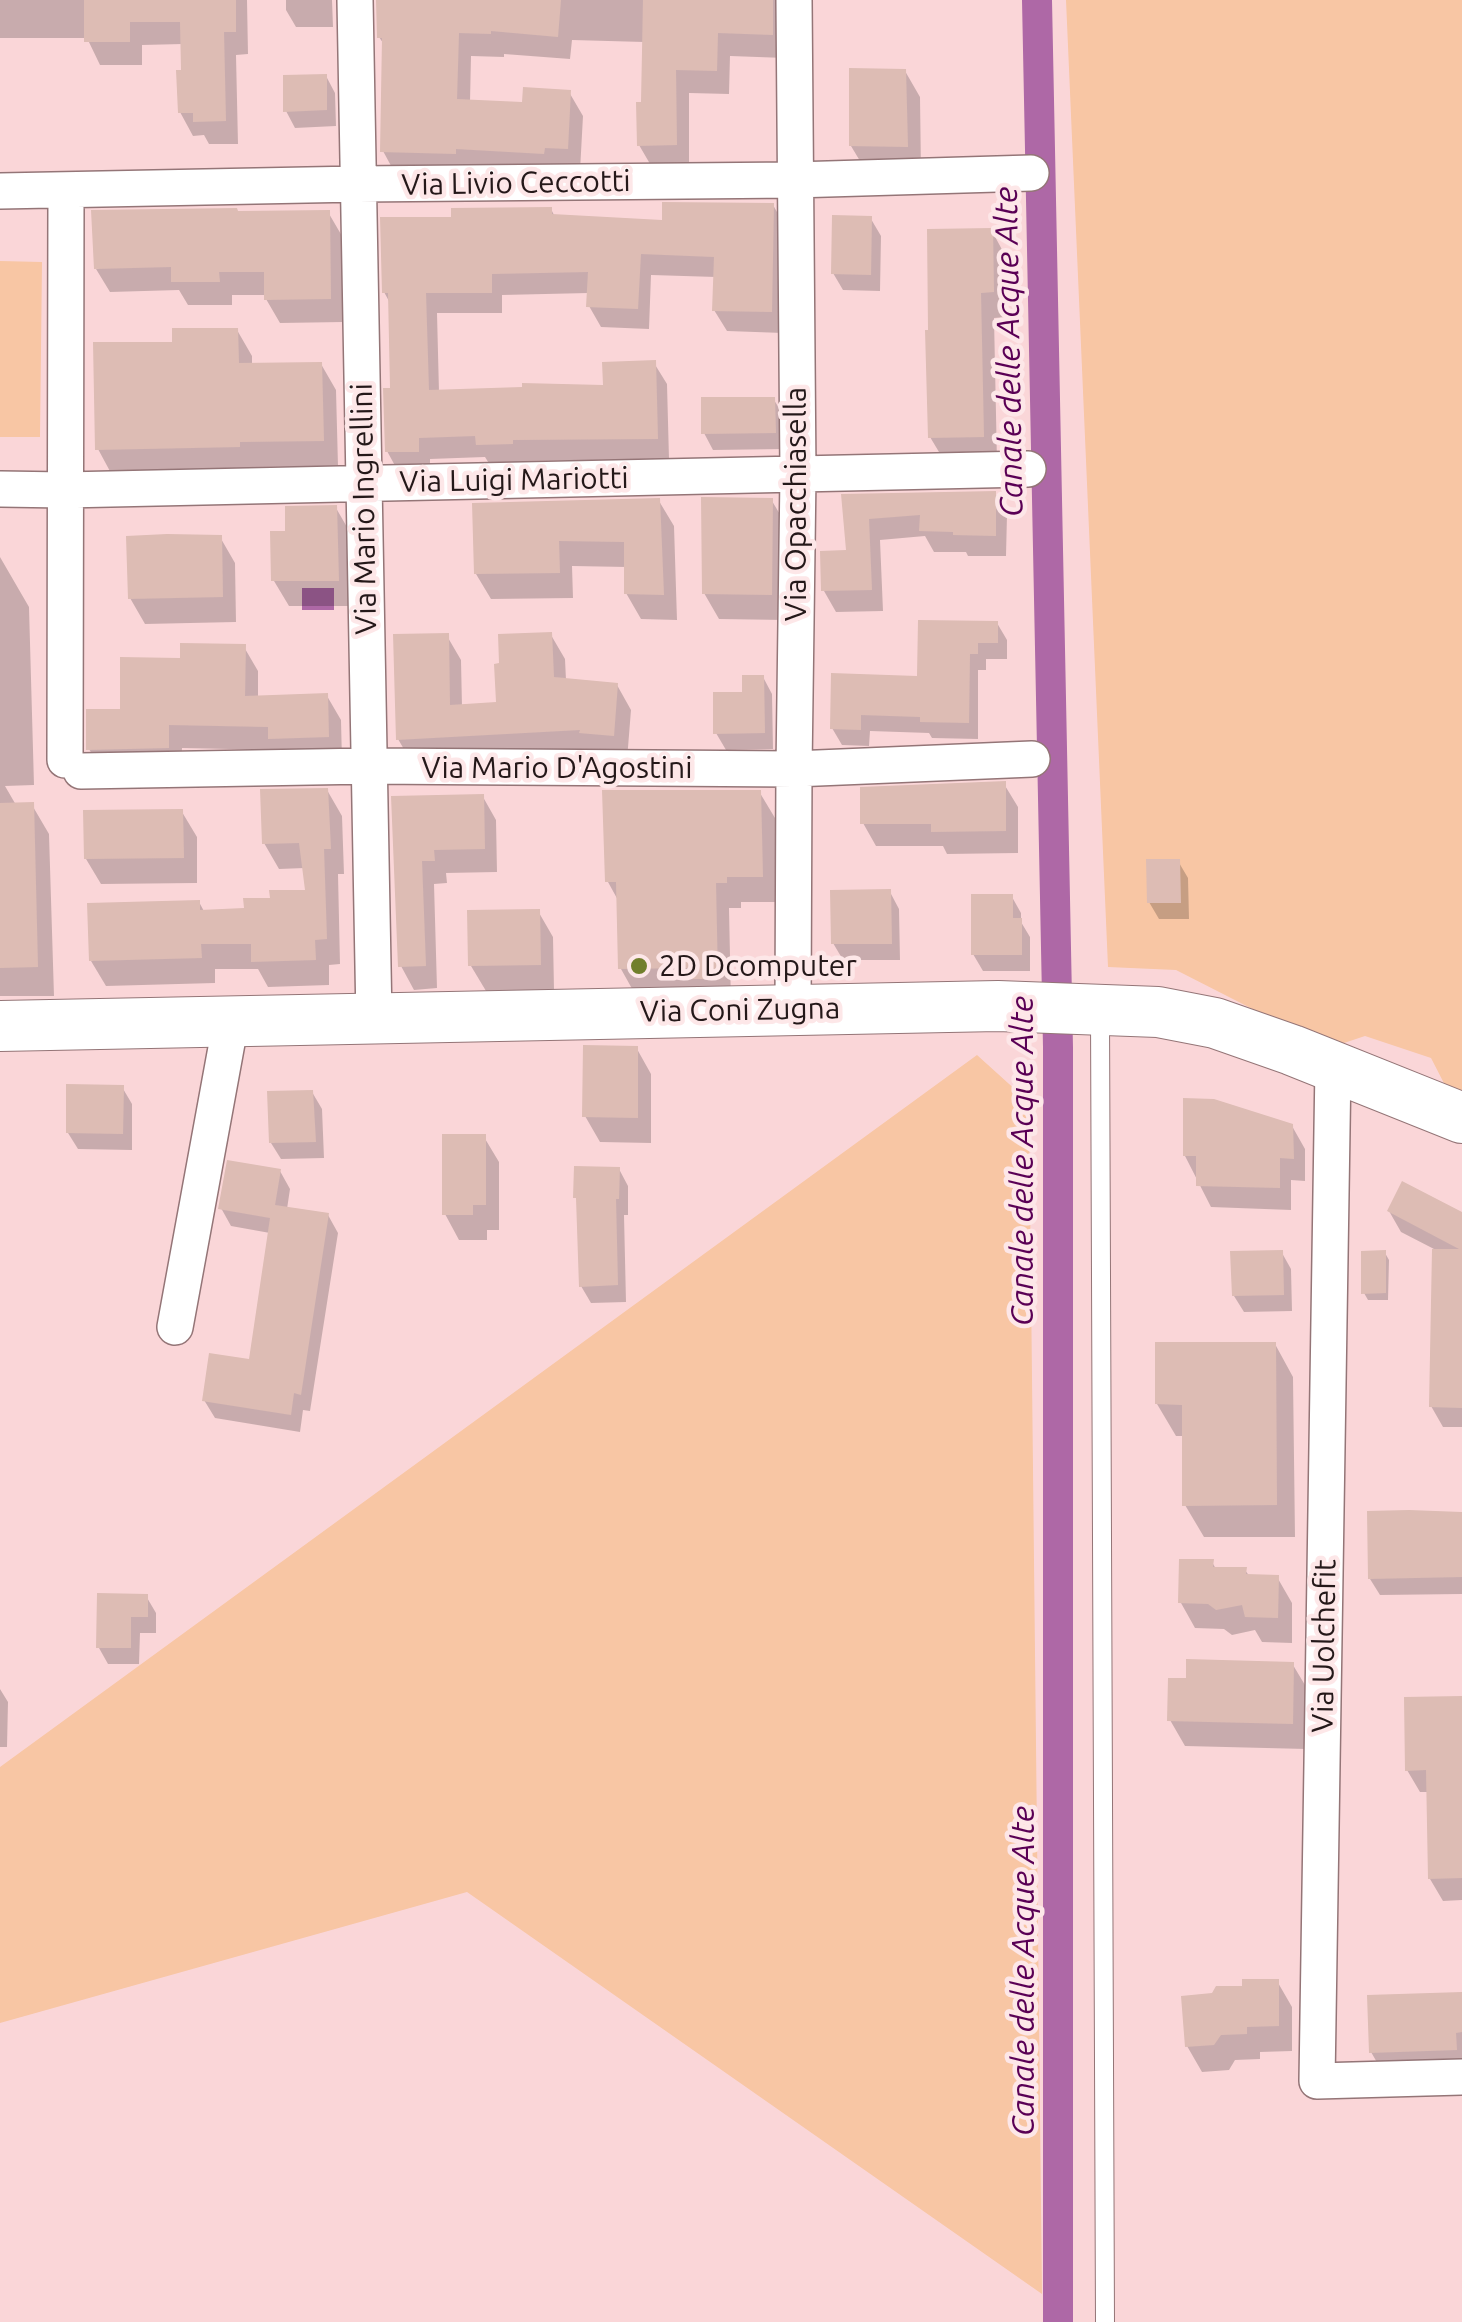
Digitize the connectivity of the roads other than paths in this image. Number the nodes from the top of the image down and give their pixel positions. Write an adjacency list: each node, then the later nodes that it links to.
1 (355, 0): 5 (street, Via Mario Ingrellini)
2 (794, 0): 4 (street, Via Opacchiasella)
3 (1031, 173): 4 (street, Via Livio Ceccotti)
4 (794, 180): 5 (street, Via Livio Ceccotti); 9 (street, Via Opacchiasella)
5 (358, 184): 7 (street, Via Livio Ceccotti); 10 (street, Via Mario Ingrellini)
6 (0, 191): 7 (street, Via Livio Ceccotti)
7 (66, 191): 12 (street)
8 (1028, 469): 9 (street, Via Luigi Mariotti)
9 (798, 474): 10 (street, Via Luigi Mariotti); 15 (street, Via Opacchiasella)
10 (364, 482): 12 (street, Via Luigi Mariotti); 14 (street, Via Mario Ingrellini)
11 (0, 489): 12 (street, Via Luigi Mariotti)
12 (65, 490): 14 (street, Via Mario D'Agostini)
13 (1032, 759): 15 (street, Via Mario D'Agostini)
14 (369, 766): 15 (street, Via Mario D'Agostini); 18 (street, Via Mario Ingrellini)
15 (794, 769): 17 (street, Via Opacchiasella)
16 (1100, 1008): 17 (street, Via Coni Zugna); 21 (street, Via Coni Zugna); 25 (lane)
17 (793, 1009): 18 (street, Via Coni Zugna)
18 (374, 1019): 19 (street, Via Coni Zugna)
19 (231, 1021): 20 (street, Via Coni Zugna); 23 (street)
20 (0, 1026)
21 (1333, 1066): 22 (street, Via Coni Zugna); 24 (street, Via Uolchefit)
22 (1462, 1118)
23 (176, 1327)
24 (1462, 2077)
25 (1105, 2322)

